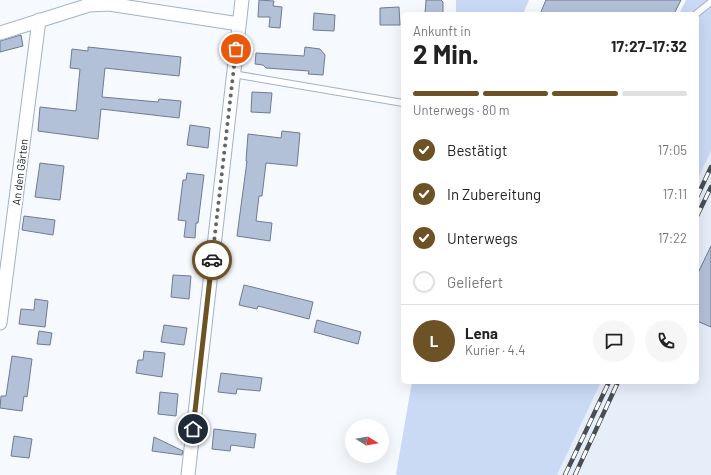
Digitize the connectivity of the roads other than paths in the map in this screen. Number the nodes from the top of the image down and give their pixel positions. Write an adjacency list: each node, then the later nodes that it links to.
1 (242, 0): 5 (street)
2 (711, 2): 3 (lane)
3 (698, 12)
4 (39, 20): 5 (street); 6 (street); 9 (street, An den Gärten)
5 (239, 24): 7 (street)
6 (0, 33)
7 (233, 74): 8 (lane); 10 (street)
8 (401, 102)
9 (0, 323)
10 (188, 475)

